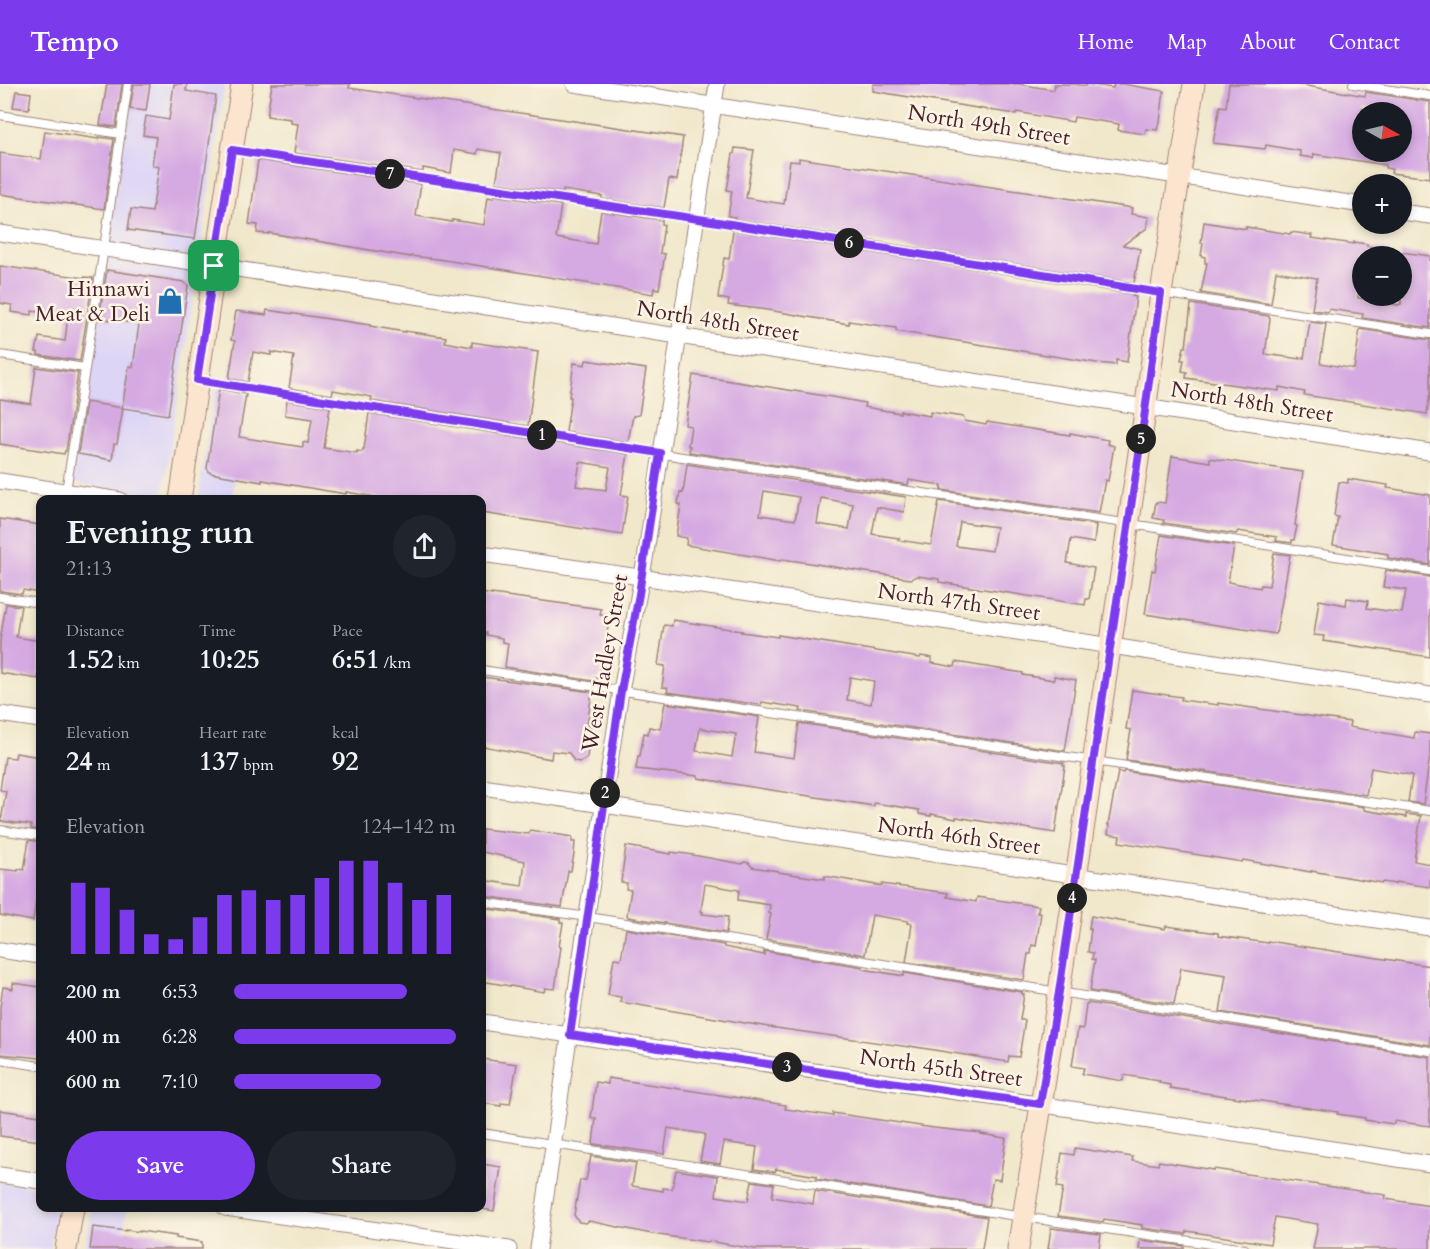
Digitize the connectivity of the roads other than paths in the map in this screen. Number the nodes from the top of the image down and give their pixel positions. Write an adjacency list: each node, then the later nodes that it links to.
1 (128, 84): 10 (lane)
2 (242, 84): 11 (street)
3 (574, 84): 8 (street, North 49th Street)
4 (717, 84): 8 (street, West Hadley Street)
5 (1194, 84): 12 (street)
6 (1353, 84): 7 (lane)
7 (1430, 96)
8 (714, 105): 12 (street, North 49th Street); 16 (street, West Hadley Street)
9 (0, 115): 10 (lane)
10 (121, 134): 18 (lane)
11 (232, 150): 16 (lane); 19 (street)
12 (1180, 176): 13 (street, North 49th Street); 20 (street)
13 (1352, 203)
14 (1412, 214): 15 (street)
15 (1430, 216)
16 (696, 219): 20 (lane); 22 (street, West Hadley Street)
17 (0, 233): 18 (street, North 48th Street)
18 (104, 248): 19 (street, North 48th Street); 24 (lane)
19 (214, 266): 22 (street, North 48th Street); 25 (street)
20 (1161, 293): 21 (lane); 26 (street)
21 (1430, 334)
22 (678, 337): 26 (street, North 48th Street); 28 (street, West Hadley Street)
23 (0, 355): 24 (lane)
24 (84, 368): 30 (lane)
25 (197, 380): 28 (lane); 32 (street)
26 (1145, 407): 27 (street, North 48th Street); 33 (street)
27 (1430, 452)
28 (660, 453): 33 (lane); 36 (street, West Hadley Street)
29 (0, 481): 30 (street)
30 (66, 491): 31 (street)
31 (90, 495)
32 (181, 495)
33 (1128, 523): 35 (lane); 39 (street)
34 (486, 555): 36 (street, North 47th Street)
35 (1430, 571)
36 (642, 578): 39 (street, North 47th Street); 41 (street, West Hadley Street)
37 (0, 597): 38 (lane)
38 (36, 602)
39 (1109, 646): 42 (street, North 47th Street); 45 (street)
40 (486, 671): 41 (lane)
41 (621, 691): 45 (lane); 47 (street, West Hadley Street)
42 (1430, 695)
43 (0, 714): 44 (street)
44 (36, 719)
45 (1092, 760): 48 (lane); 51 (street)
46 (486, 789): 47 (street, North 46th Street)
47 (603, 806): 51 (street, North 46th Street); 53 (street, West Hadley Street)
48 (1430, 811)
49 (0, 830): 50 (lane)
50 (36, 835)
51 (1076, 875): 54 (street, North 46th Street); 57 (street)
52 (486, 903): 53 (lane)
53 (588, 917): 57 (lane); 59 (street, West Hadley Street)
54 (1430, 928)
55 (0, 950): 56 (street)
56 (36, 955)
57 (1059, 992): 60 (lane); 63 (street)
58 (486, 1023): 59 (street, North 45th Street)
59 (570, 1035): 63 (street, North 45th Street); 65 (street, West Hadley Street)
60 (1430, 1051)
61 (0, 1060): 62 (lane)
62 (36, 1065)
63 (1040, 1104): 66 (street, North 45th Street); 71 (street)
64 (486, 1134): 65 (lane)
65 (554, 1144): 71 (lane); 74 (street, West Hadley Street)
66 (1430, 1164)
67 (0, 1175): 68 (street)
68 (36, 1180)
69 (72, 1212): 72 (street)
70 (253, 1212): 73 (street)
71 (1023, 1217): 75 (street); 76 (lane)
72 (66, 1249)
73 (509, 1249)
74 (538, 1249)
75 (1018, 1249)
76 (1245, 1249)

